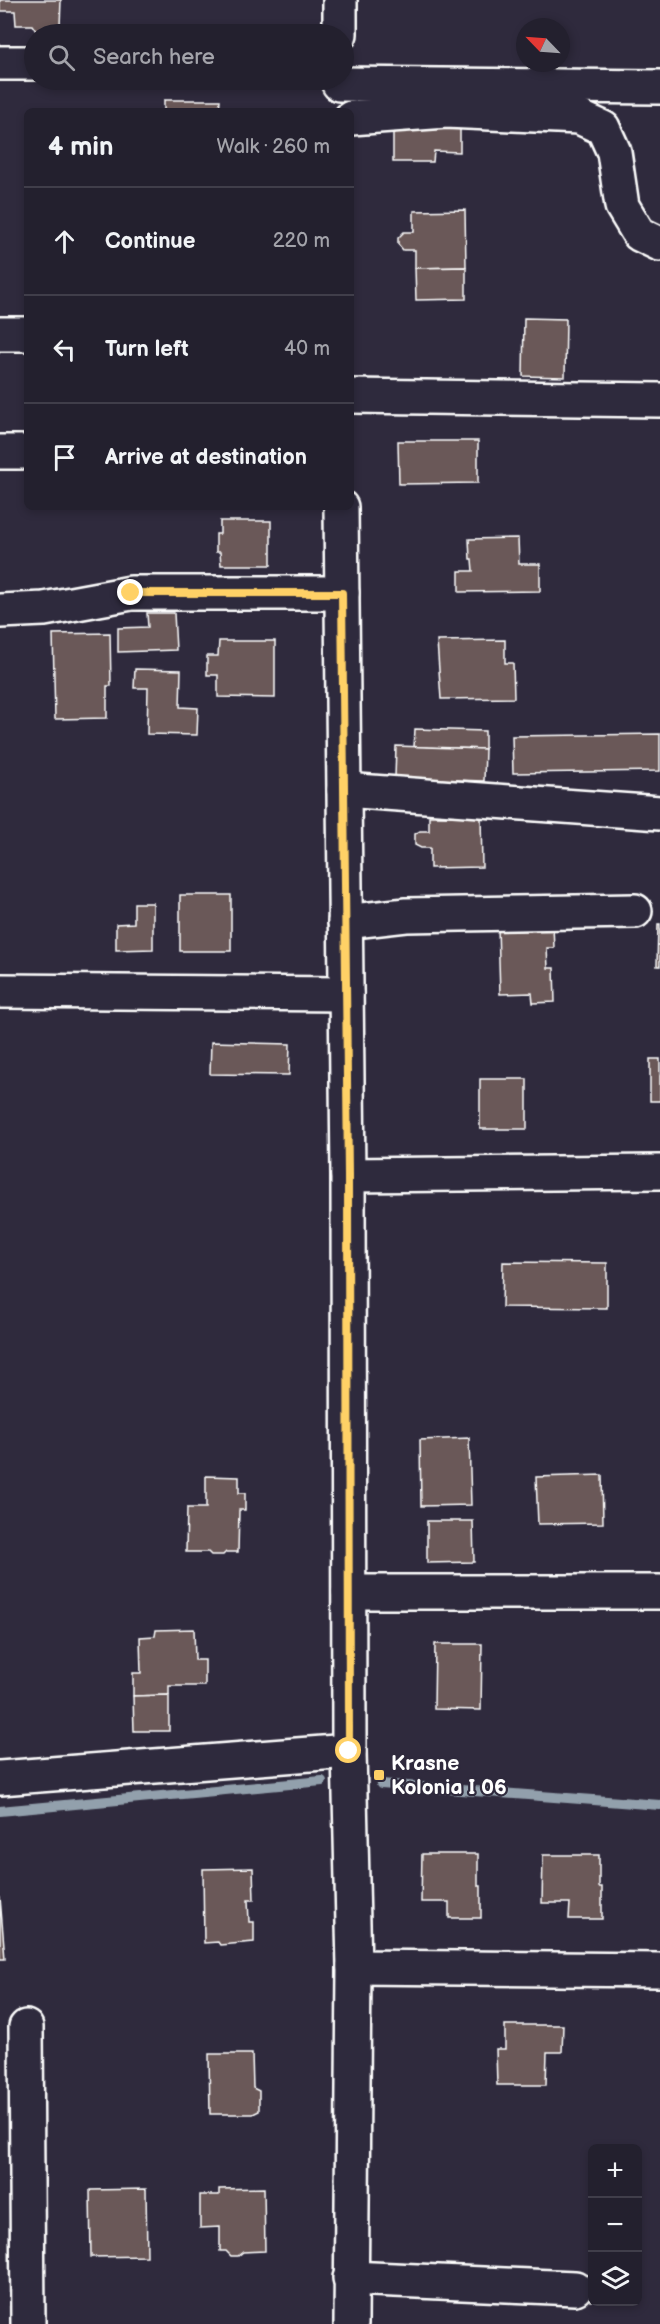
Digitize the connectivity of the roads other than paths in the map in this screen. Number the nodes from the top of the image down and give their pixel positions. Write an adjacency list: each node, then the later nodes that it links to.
1 (340, 0): 2 (street)
2 (340, 24)
3 (0, 63): 4 (street)
4 (24, 63)
5 (660, 87): 6 (street)
6 (339, 91)
7 (354, 118): 8 (street)
8 (660, 244)
9 (0, 334): 10 (street)
10 (24, 334)
11 (354, 396): 12 (street)
12 (660, 400)
13 (0, 452): 14 (street)
14 (24, 452)
15 (341, 510): 16 (street)
16 (342, 593): 17 (street); 18 (street)
17 (0, 611)
18 (344, 790): 19 (street); 21 (street)
19 (660, 813)
20 (635, 911): 21 (street)
21 (345, 922): 23 (street)
22 (0, 991): 23 (street)
23 (346, 994): 25 (street)
24 (660, 1172): 25 (street)
25 (348, 1175): 27 (street)
26 (660, 1592): 27 (street)
27 (349, 1593): 28 (street)
28 (349, 1751): 29 (street); 30 (street)
29 (0, 1778)
30 (354, 1967): 31 (street); 33 (street)
31 (660, 1970)
32 (26, 2026): 35 (street)
33 (350, 2278): 34 (street); 36 (street)
34 (574, 2288)
35 (28, 2324)
36 (351, 2324)

